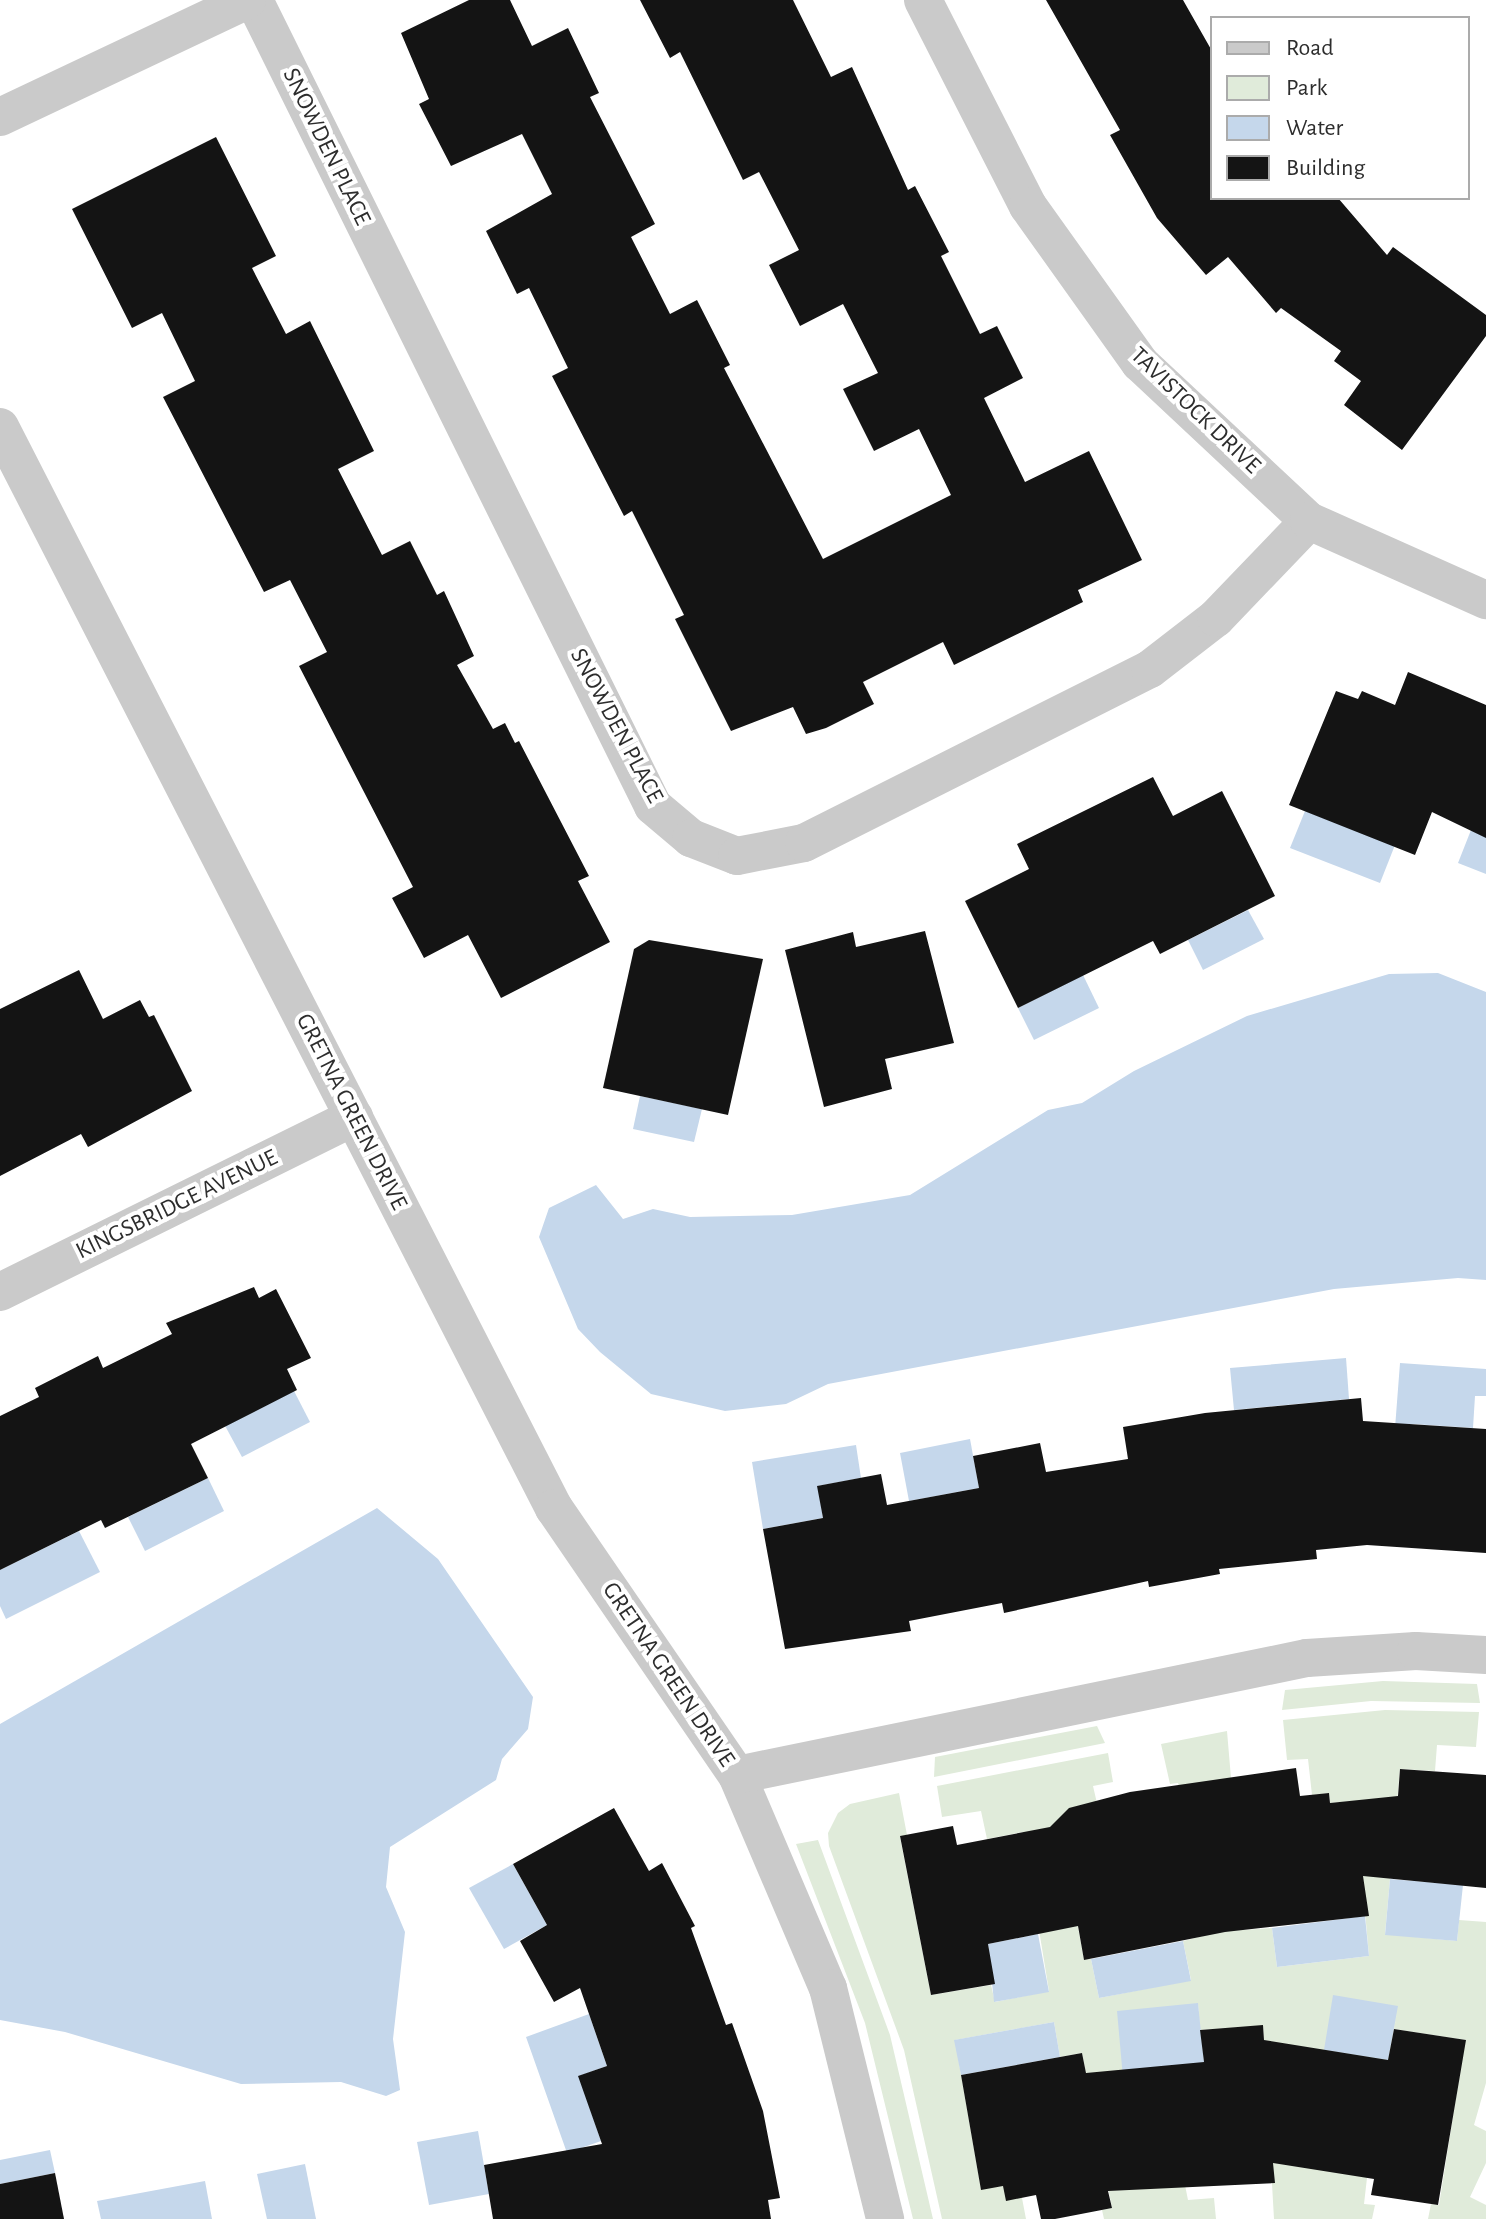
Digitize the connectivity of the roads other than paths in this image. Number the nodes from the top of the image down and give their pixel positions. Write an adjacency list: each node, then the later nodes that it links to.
1 (247, 0): 4 (street)
2 (254, 0): 6 (street, SNOWDEN PLACE)
3 (923, 0): 6 (street, TAVISTOCK DRIVE)
4 (0, 117)
5 (0, 427): 8 (street, GRETNA GREEN DRIVE)
6 (1309, 521): 7 (street, TAVISTOCK DRIVE)
7 (1486, 600)
8 (354, 1117): 9 (street, KINGSBRIDGE AVENUE); 11 (street, GRETNA GREEN DRIVE)
9 (0, 1292)
10 (1486, 1655): 11 (street, GRETNA GREEN DRIVE)
11 (737, 1775): 12 (street, GRETNA GREEN DRIVE)
12 (885, 2219)

